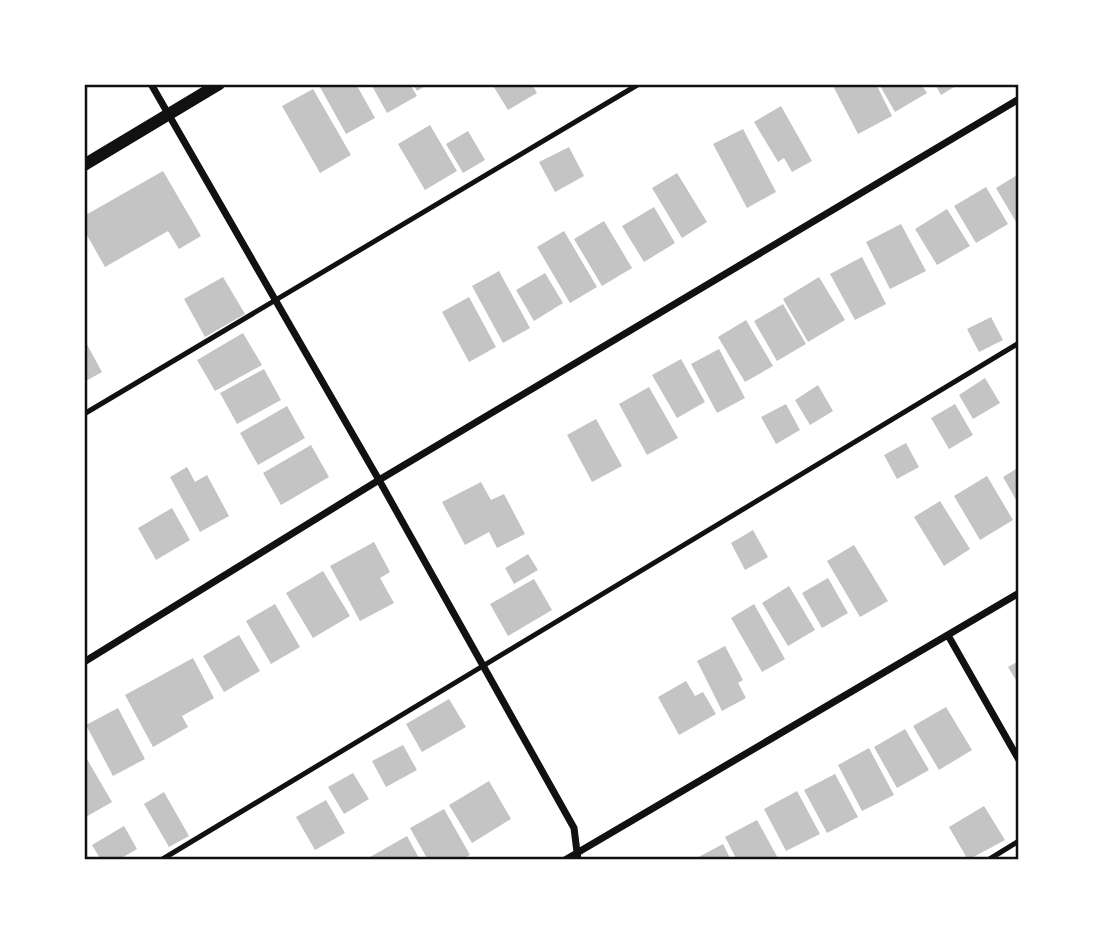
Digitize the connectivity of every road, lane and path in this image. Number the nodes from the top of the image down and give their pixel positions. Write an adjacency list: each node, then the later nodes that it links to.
1 (151, 84): 5 (street)
2 (219, 84): 5 (street)
3 (639, 84): 7 (lane)
4 (1019, 99): 10 (street)
5 (168, 114): 6 (street); 7 (street)
6 (84, 165)
7 (277, 301): 9 (lane); 10 (street)
8 (1019, 343): 14 (lane)
9 (84, 414)
10 (379, 480): 13 (street); 14 (street)
11 (1019, 593): 12 (street)
12 (949, 637): 15 (street); 17 (street)
13 (84, 662)
14 (482, 665): 17 (street); 18 (lane)
15 (1019, 761)
16 (1019, 841): 21 (lane)
17 (578, 856): 19 (street); 20 (street)
18 (161, 860)
19 (565, 860)
20 (584, 860)
21 (988, 860)

